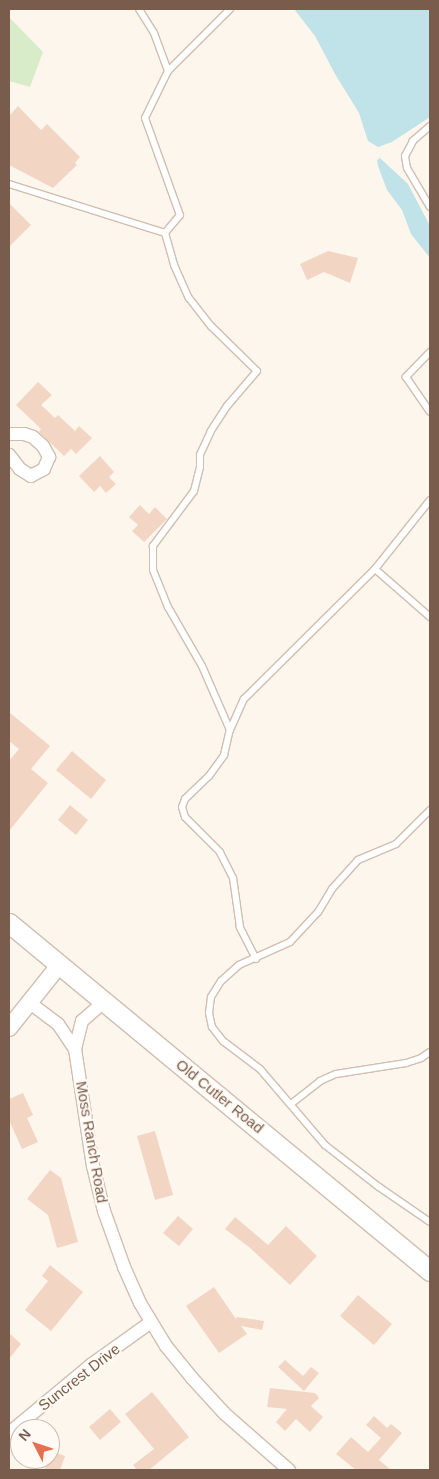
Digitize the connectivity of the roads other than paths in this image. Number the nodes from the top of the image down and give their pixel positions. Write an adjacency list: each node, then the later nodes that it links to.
1 (139, 9): 3 (lane)
2 (230, 9): 3 (lane)
3 (168, 71): 7 (lane)
4 (430, 126): 6 (lane)
5 (9, 184): 7 (lane)
6 (430, 207)
7 (165, 233): 15 (lane)
8 (430, 352): 9 (lane)
9 (430, 412)
10 (9, 434): 11 (street)
11 (9, 455)
12 (430, 500): 13 (lane)
13 (375, 569): 14 (lane); 15 (lane)
14 (430, 617)
15 (230, 730): 18 (lane)
16 (430, 810): 18 (lane)
17 (9, 923): 19 (main road, Old Cutler Road)
18 (256, 959): 25 (lane)
19 (60, 964): 20 (main road, Old Cutler Road); 21 (street)
20 (105, 1001): 23 (street, Moss Ranch Road); 27 (main road, Old Cutler Road)
21 (30, 1003): 22 (street); 23 (street, Moss Ranch Road)
22 (9, 1028)
23 (76, 1049): 28 (street, Moss Ranch Road)
24 (430, 1052): 25 (lane)
25 (291, 1104): 26 (lane)
26 (430, 1222)
27 (430, 1271)
28 (151, 1322): 29 (street, Suncrest Drive); 30 (street, Moss Ranch Road)
29 (9, 1433)
30 (289, 1470)

